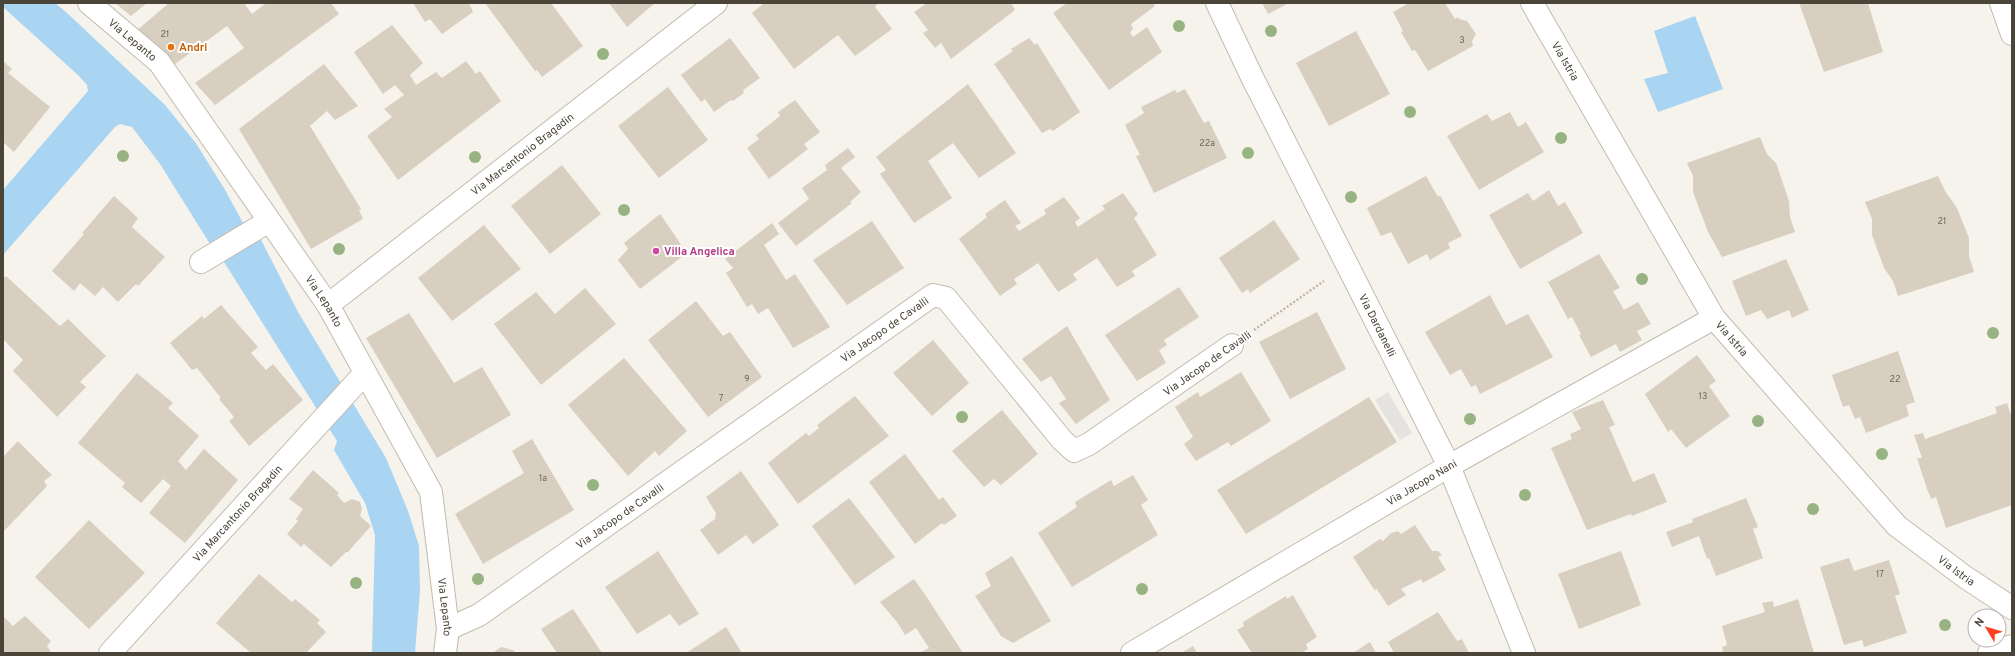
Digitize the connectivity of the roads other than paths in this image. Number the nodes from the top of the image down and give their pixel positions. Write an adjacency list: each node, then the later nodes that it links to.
1 (89, 3): 7 (street, Via Lepanto)
2 (716, 3): 9 (street, Via Marcantonio Bragadin)
3 (1217, 3): 13 (street, Via Dardanelli)
4 (1532, 3): 10 (street, Via Istria)
5 (2001, 3): 6 (street)
6 (2012, 34)
7 (269, 221): 8 (street); 9 (street, Via Lepanto)
8 (201, 262)
9 (328, 305): 12 (street, Via Lepanto)
10 (1714, 318): 13 (street, Via Jacopo Nani); 14 (street, Via Istria)
11 (1232, 345): 15 (street, Via Jacopo de Cavalli)
12 (364, 374): 15 (street, Via Lepanto); 17 (street, Via Marcantonio Bragadin)
13 (1449, 466): 19 (street, Via Jacopo Nani); 20 (street, Via Dardanelli)
14 (2012, 608)
15 (448, 629): 18 (street, Via Lepanto)
16 (2012, 646): 21 (street)
17 (110, 653)
18 (445, 653)
19 (1132, 653)
20 (1524, 653)
21 (1989, 653)

